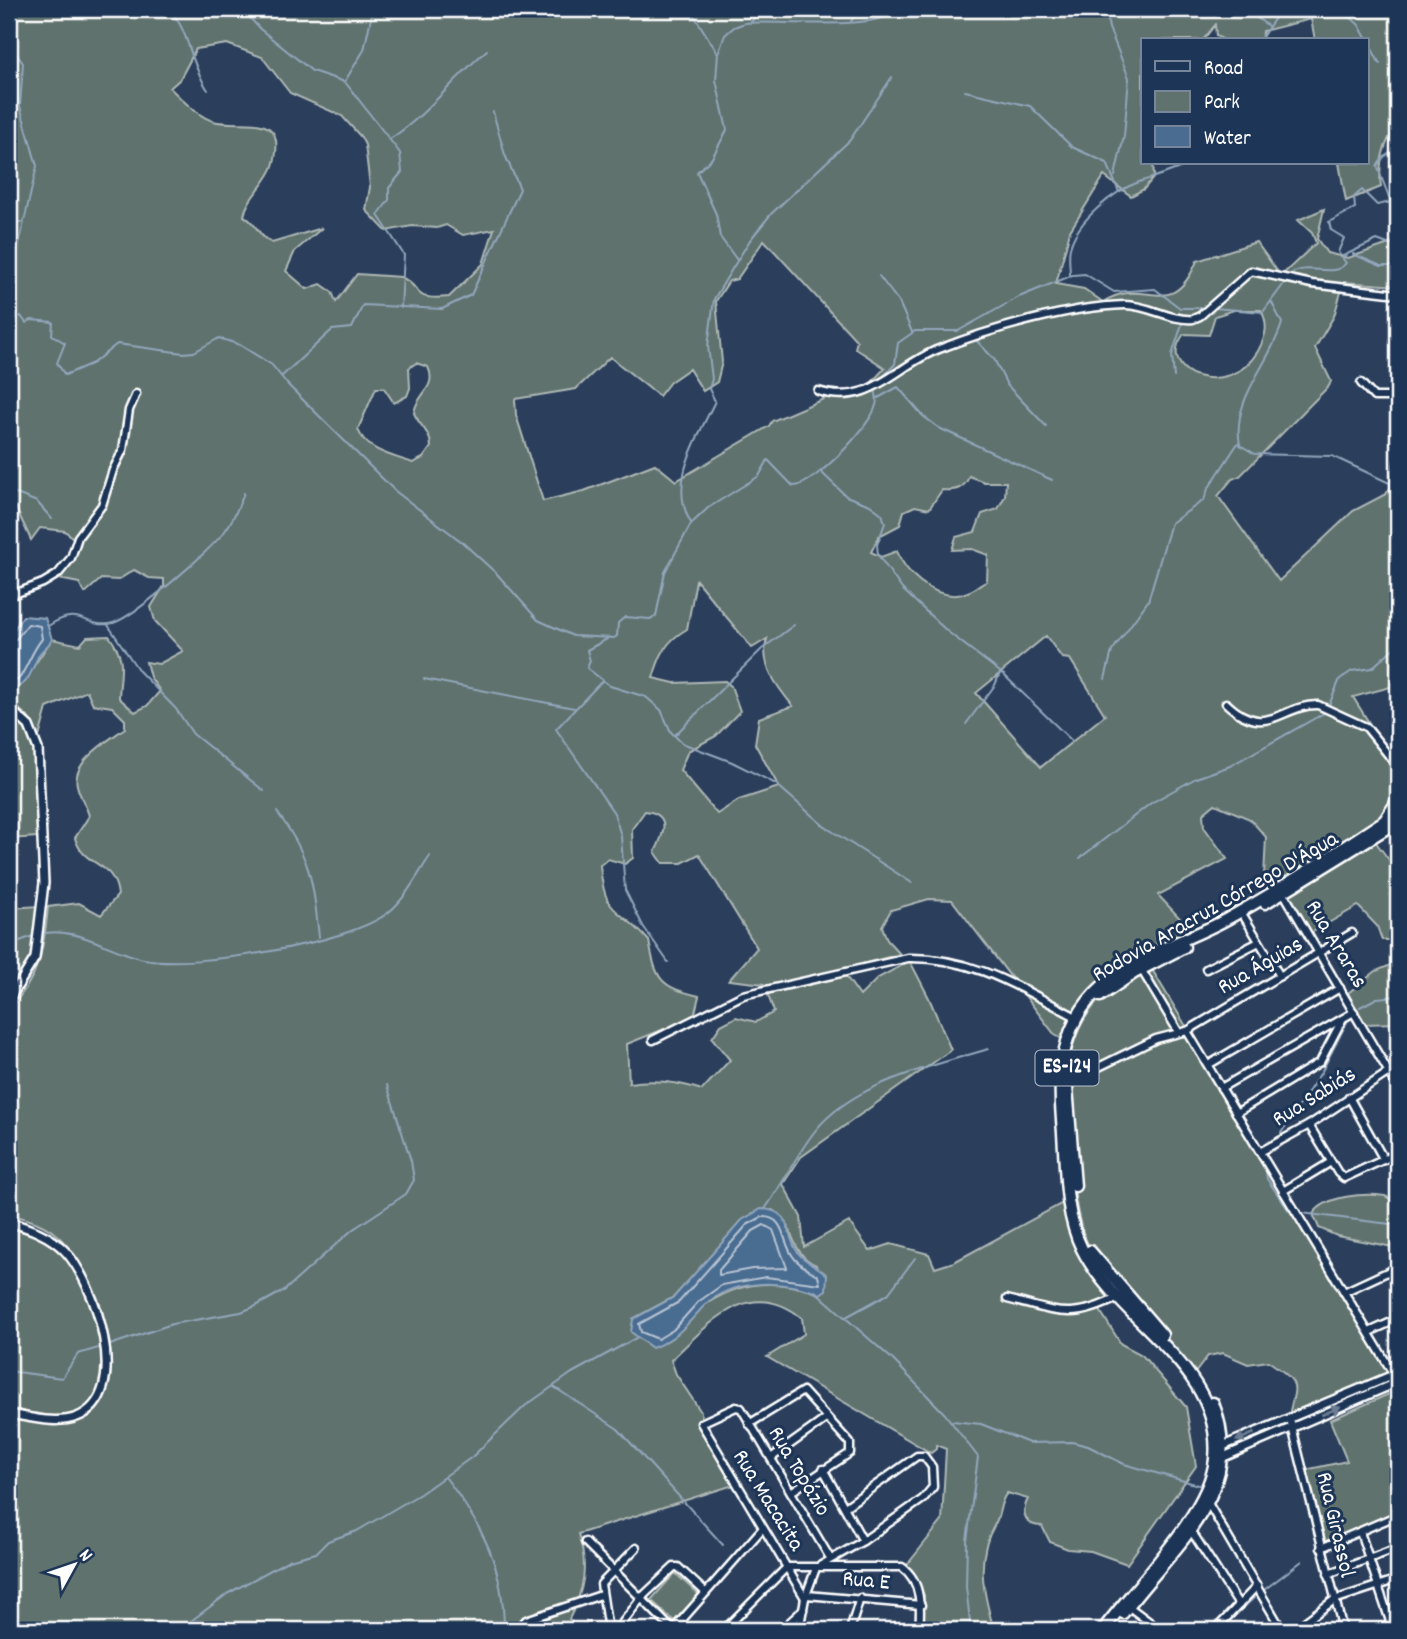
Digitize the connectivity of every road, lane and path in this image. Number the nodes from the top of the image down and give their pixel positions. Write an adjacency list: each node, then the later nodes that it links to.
1 (1398, 294): 3 (street)
2 (1361, 383): 5 (street)
3 (818, 391)
4 (136, 394): 6 (street)
5 (1398, 397)
6 (9, 596)
7 (1226, 703): 9 (street)
8 (9, 708): 23 (street)
9 (1398, 767)
10 (1398, 800): 12 (main road)
11 (1398, 812): 12 (main road, Rodovia Aracruz Córrego D'Água / ES-124)
12 (1385, 821): 25 (main road, Rodovia Aracruz Córrego D'Água / ES-124)
13 (1398, 821): 14 (main road, Rodovia Aracruz Córrego D'Água / ES-124)
14 (1283, 892): 15 (main road, Rodovia Aracruz Córrego D'Água / ES-124); 18 (street, Rua Araras)
15 (1243, 915): 17 (street); 19 (main road, Rodovia Aracruz Córrego D'Água / ES-124)
16 (1352, 933): 18 (street, Rua Águias)
17 (1259, 942): 20 (street); 21 (street)
18 (1320, 953): 21 (street, Rua Águias); 22 (street, Rua Araras)
19 (1141, 969): 27 (street); 32 (main road, Rodovia Aracruz Córrego D'Água / ES-124)
20 (1206, 969)
21 (1280, 976): 28 (street, Rua Águias)
22 (1340, 988): 24 (street, Rua Araras); 30 (street)
23 (9, 1000)
24 (1354, 1012): 26 (street); 31 (street, Rua Araras)
25 (1076, 1017): 29 (street); 46 (main road, Rodovia Aracruz Córrego D'Água / ES-124)
26 (1343, 1019): 34 (street); 36 (street)
27 (1178, 1031): 28 (street); 32 (street)
28 (1187, 1031): 30 (street)
29 (653, 1040)
30 (1208, 1065): 34 (street)
31 (1389, 1072): 33 (street, Rua Araras); 35 (street, Rua Sabiás)
32 (1066, 1083): 57 (main road, Rodovia Aracruz Córrego D'Água / ES-124)
33 (1398, 1087)
34 (1221, 1088): 36 (street)
35 (1349, 1097): 37 (street, Rua Sabiás); 40 (street)
36 (1236, 1113): 38 (street)
37 (1309, 1125): 38 (street, Rua Sabiás); 41 (street)
38 (1260, 1153): 42 (street)
39 (1398, 1153): 40 (street)
40 (1384, 1160): 41 (street)
41 (1331, 1162): 42 (street)
42 (1283, 1191): 45 (street)
43 (9, 1222): 51 (street)
44 (1398, 1267): 45 (street)
45 (1344, 1292): 49 (street)
46 (1119, 1297): 47 (street); 57 (main road, Rodovia Aracruz Córrego D'Água / ES-124)
47 (1007, 1298)
48 (1398, 1319): 49 (street)
49 (1369, 1332): 50 (street)
50 (1397, 1377): 53 (street); 56 (street, one-way to 50)
51 (9, 1414)
52 (827, 1418): 55 (street); 58 (street); 59 (street)
53 (1290, 1419): 56 (street, Rua Girassol); 57 (street, one-way to 57)
54 (701, 1423): 55 (street, Rua Topázio); 64 (street, Rua Macacita)
55 (749, 1423): 58 (street, Rua Topázio)
56 (1293, 1428): 57 (street); 70 (street, Rua Girassol)
57 (1219, 1453): 61 (main road, ES-124); 100 (main road, ES-124)
58 (771, 1458): 60 (street, Rua Topázio)
59 (823, 1468): 60 (street); 62 (street)
60 (790, 1492): 72 (street, Rua Topázio)
61 (1208, 1503): 65 (main road, ES-124); 80 (street)
62 (845, 1507): 67 (street); 67 (street)
63 (1398, 1515): 66 (street)
64 (762, 1529): 74 (street, Rua Macacita); 81 (street)
65 (1190, 1529): 88 (street); 89 (main road, ES-124)
66 (1360, 1532): 70 (street); 73 (street)
67 (863, 1541): 72 (street)
68 (585, 1542): 76 (street)
69 (636, 1548): 76 (street)
70 (1321, 1548): 77 (street, Rua Girassol)
71 (1398, 1548): 73 (street)
72 (830, 1558): 75 (street)
73 (1368, 1559): 77 (street); 79 (street)
74 (787, 1567): 75 (street); 83 (street, Rua Macacita); 95 (street)
75 (816, 1568): 83 (street); 87 (street)
76 (614, 1572): 82 (street); 84 (street)
77 (1328, 1574): 86 (street, Rua Girassol)
78 (1398, 1579): 79 (street)
79 (1377, 1585): 86 (street); 107 (street)
80 (1257, 1587): 88 (street); 104 (street)
81 (705, 1592): 84 (street); 94 (street)
82 (601, 1595): 91 (street); 92 (street)
83 (806, 1596): 85 (street, Rua E); 90 (street)
84 (642, 1597): 93 (street); 94 (street)
85 (860, 1598): 87 (street, Rua E); 98 (street)
86 (1334, 1600): 105 (street); 106 (street, Rua Girassol)
87 (921, 1605): 99 (street)
88 (1239, 1605): 103 (street)
89 (1128, 1606): 101 (main road, ES-124); 102 (street)
90 (804, 1609): 96 (street); 97 (street)
91 (518, 1630)
92 (608, 1630)
93 (617, 1630)
94 (673, 1630)
95 (724, 1630)
96 (781, 1630)
97 (799, 1630)
98 (850, 1630)
99 (919, 1630)
100 (1103, 1630)
101 (1111, 1630)
102 (1160, 1630)
103 (1215, 1630)
104 (1282, 1630)
105 (1294, 1630)
106 (1343, 1630)
107 (1393, 1630)

